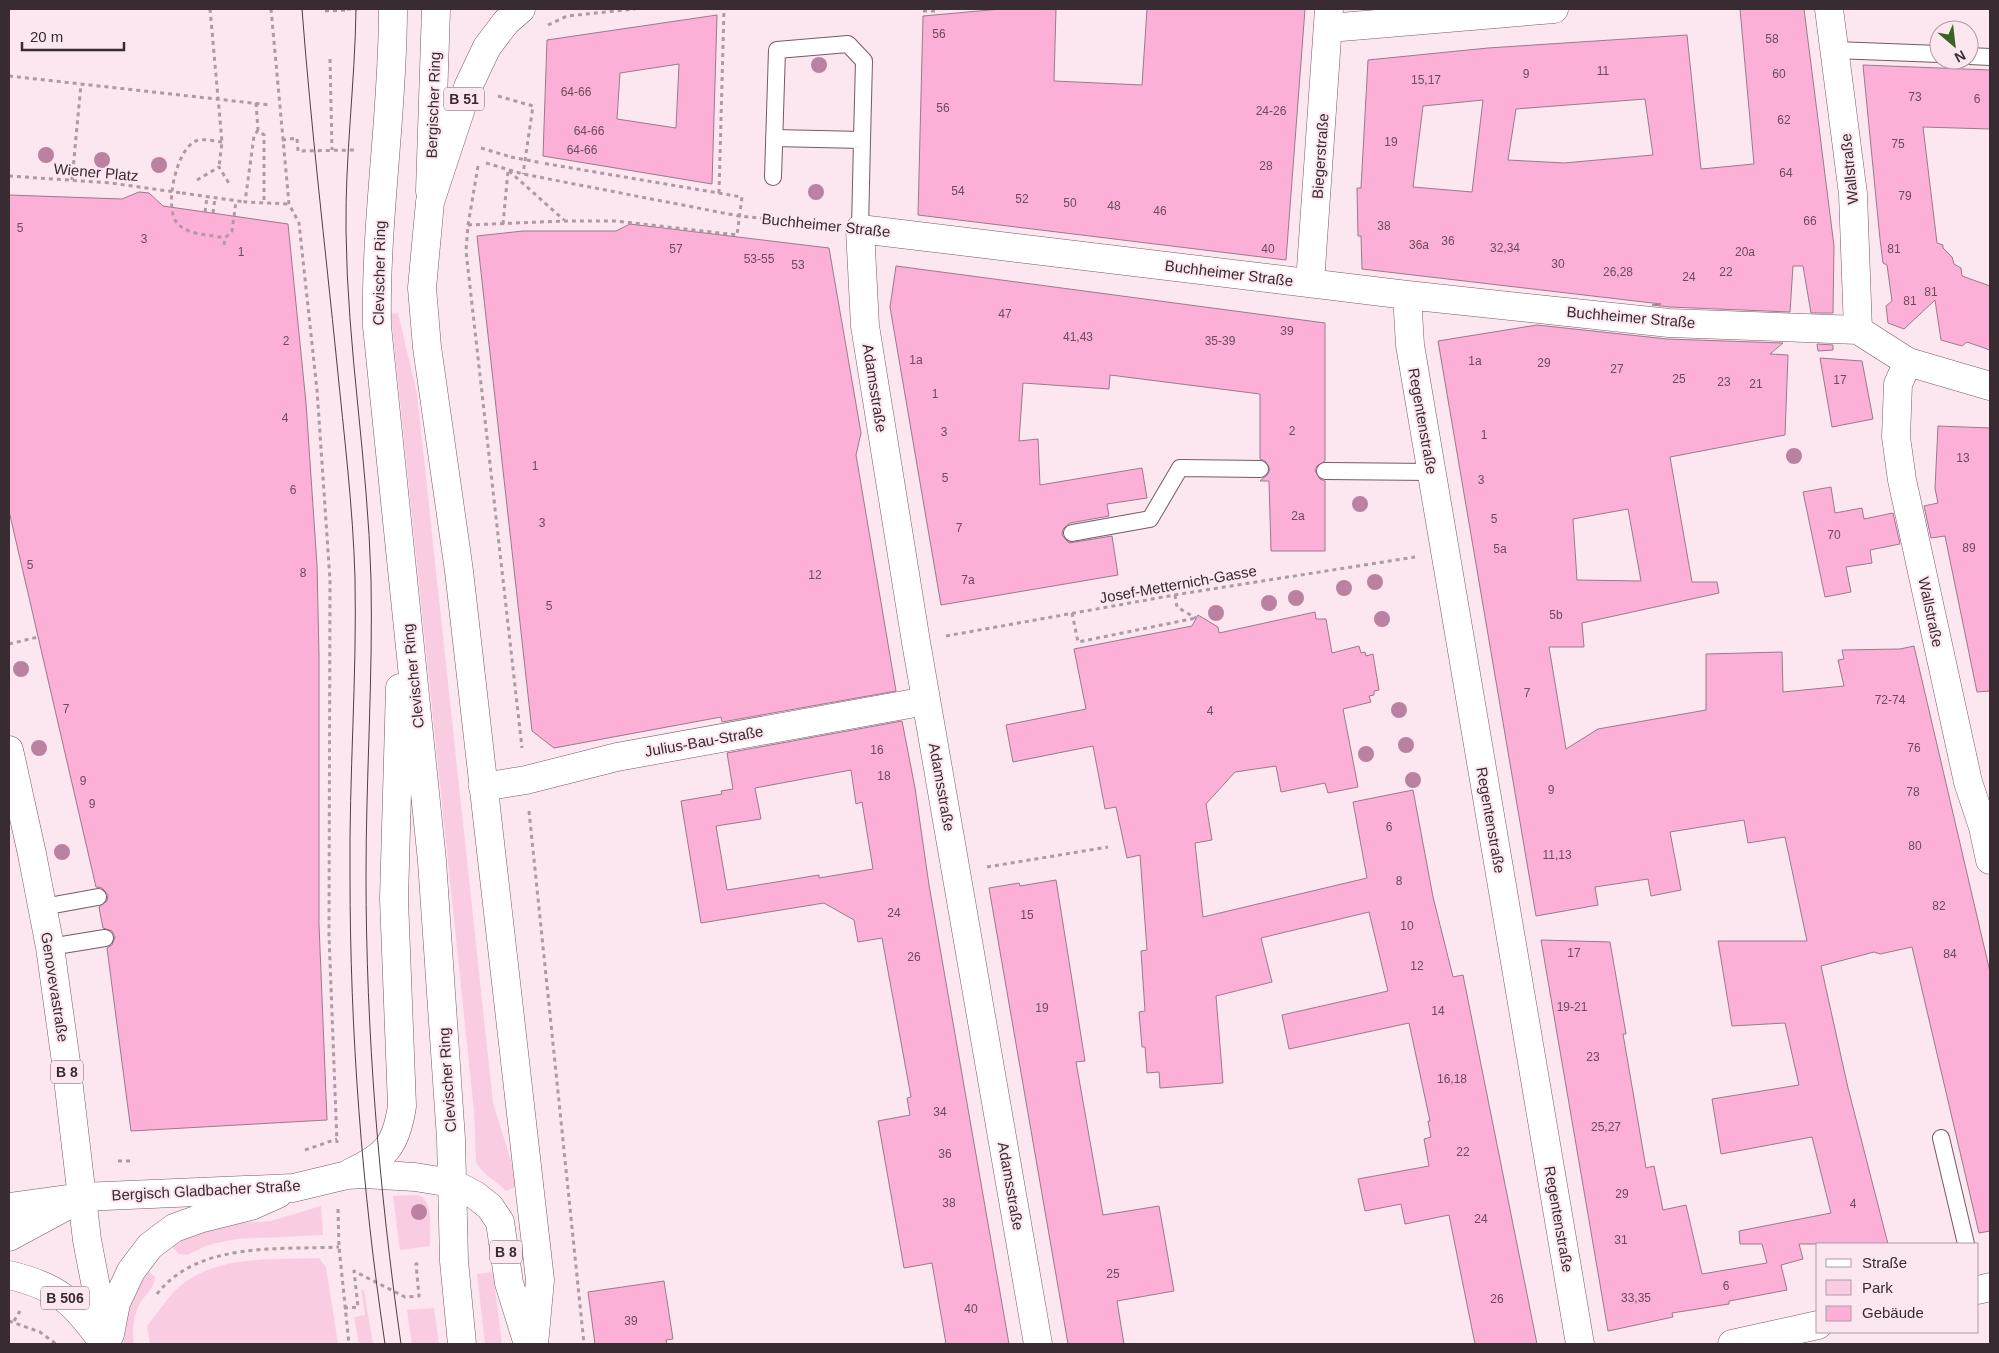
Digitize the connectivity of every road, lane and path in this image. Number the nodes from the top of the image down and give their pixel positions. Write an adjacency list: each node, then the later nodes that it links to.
1 (210, 9): 24 (path)
2 (271, 9): 29 (path)
3 (357, 9): 12 (path)
4 (393, 9): 71 (street, Clevischer Ring)
5 (436, 9): 49 (street, Bergischer Ring)
6 (521, 9): 49 (street, B 51)
7 (635, 9): 16 (path)
8 (724, 9): 44 (path)
9 (1554, 9): 17 (street, Biegerstraße)
10 (1830, 9): 18 (street, Wallstraße)
11 (325, 10): 12 (path)
12 (336, 10): 13 (path)
13 (348, 10)
14 (923, 10): 15 (path)
15 (938, 11)
16 (567, 16)
17 (1329, 18): 61 (street, Biegerstraße)
18 (1835, 50): 19 (lane); 63 (street, Wallstraße)
19 (1929, 54)
20 (330, 59): 32 (path)
21 (9, 78): 22 (path)
22 (82, 84): 24 (path); 40 (path)
23 (495, 96): 37 (path)
24 (218, 99): 25 (path); 31 (path)
25 (256, 104): 26 (path); 27 (path)
26 (270, 105)
27 (258, 130): 48 (path); 50 (path)
28 (774, 138): 30 (lane); 30 (lane); 39 (lane)
29 (282, 140): 32 (path); 51 (path)
30 (862, 140): 58 (lane)
31 (222, 142): 35 (path); 43 (path)
32 (332, 150): 33 (path)
33 (357, 150)
34 (486, 163): 36 (path)
35 (218, 167): 41 (path); 42 (path)
36 (508, 171): 37 (path); 55 (path); 56 (path)
37 (523, 174): 54 (path)
38 (9, 176): 40 (path, Wiener Platz)
39 (773, 176)
40 (72, 180): 43 (path, Wiener Platz)
41 (197, 180)
42 (230, 186)
43 (173, 191): 45 (path, Wiener Platz, bridge); 59 (path)
44 (719, 193): 54 (path, Buchheimer Straße); 57 (path, Buchheimer Straße, bridge)
45 (207, 197): 46 (path, Wiener Platz, bridge); 52 (path)
46 (215, 198): 47 (path, Wiener Platz, bridge); 53 (path)
47 (236, 201): 48 (path, Wiener Platz, bridge); 59 (path)
48 (245, 202): 50 (path)
49 (430, 202): 80 (street)
50 (264, 204): 51 (path)
51 (289, 204): 90 (path)
52 (205, 212)
53 (213, 213)
54 (739, 216): 55 (path); 58 (path, Buchheimer Straße)
55 (565, 221): 56 (path)
56 (503, 224): 57 (path)
57 (468, 226): 79 (path)
58 (860, 229): 61 (street, Buchheimer Straße); 75 (street, Adamsstraße)
59 (225, 238): 60 (path)
60 (224, 245)
61 (1310, 283): 62 (street, Buchheimer Straße)
62 (1406, 295): 63 (street, Buchheimer Straße); 68 (street, Regentenstraße)
63 (1858, 330): 64 (street)
64 (1908, 362): 65 (street); 81 (street, Wallstraße)
65 (1990, 386)
66 (1260, 469): 69 (lane)
67 (1325, 470): 68 (lane)
68 (1432, 472): 70 (street, Regentenstraße)
69 (1072, 533)
70 (1445, 552): 72 (path, Josef-Metternich-Gasse); 112 (street, Regentenstraße)
71 (402, 577): 90 (street); 91 (street, Clevischer Ring)
72 (1175, 595): 73 (path, Josef-Metternich-Gasse); 73 (path)
73 (1072, 613): 75 (path, Josef-Metternich-Gasse)
74 (38, 637): 76 (path)
75 (916, 642): 77 (street, Adamsstraße)
76 (9, 644)
77 (926, 701): 79 (street, Julius-Bau-Straße); 84 (street, Adamsstraße)
78 (9, 750): 86 (street, Genovevastraße / B 8)
79 (526, 780): 80 (street, Julius-Bau-Straße); 110 (path)
80 (483, 787): 109 (street)
81 (1982, 800): 83 (street, Wallstraße)
82 (1108, 847): 84 (path)
83 (1990, 860)
84 (956, 872): 111 (street, Adamsstraße)
85 (98, 897): 86 (lane)
86 (43, 907): 88 (street, Genovevastraße / B 8)
87 (105, 938): 88 (lane)
88 (50, 947): 93 (street, Genovevastraße / B 8)
89 (1941, 1138): 96 (lane)
90 (342, 1176): 91 (street, Bergisch Gladbacher Straße / B 8); 92 (street, Bergisch Gladbacher Straße / B 8); 97 (path)
91 (452, 1183): 107 (street, Clevischer Ring); 108 (street, Bergisch Gladbacher Straße / B 8)
92 (293, 1188): 93 (street, Bergisch Gladbacher Straße / B 8); 105 (street)
93 (82, 1197): 94 (street, Bergisch Gladbacher Straße); 95 (street); 105 (street, Genovevastraße / B 8)
94 (9, 1207)
95 (9, 1237)
96 (1966, 1243)
97 (338, 1247): 100 (path); 101 (path)
98 (416, 1264): 101 (path)
99 (9, 1275): 105 (street, B 506)
100 (155, 1298)
101 (344, 1308): 106 (path)
102 (9, 1321): 104 (path)
103 (1816, 1325): 113 (street)
104 (56, 1344)
105 (107, 1344)
106 (349, 1344)
107 (462, 1344)
108 (528, 1344)
109 (534, 1344)
110 (584, 1344)
111 (1038, 1344)
112 (1580, 1344)
113 (1732, 1344)

